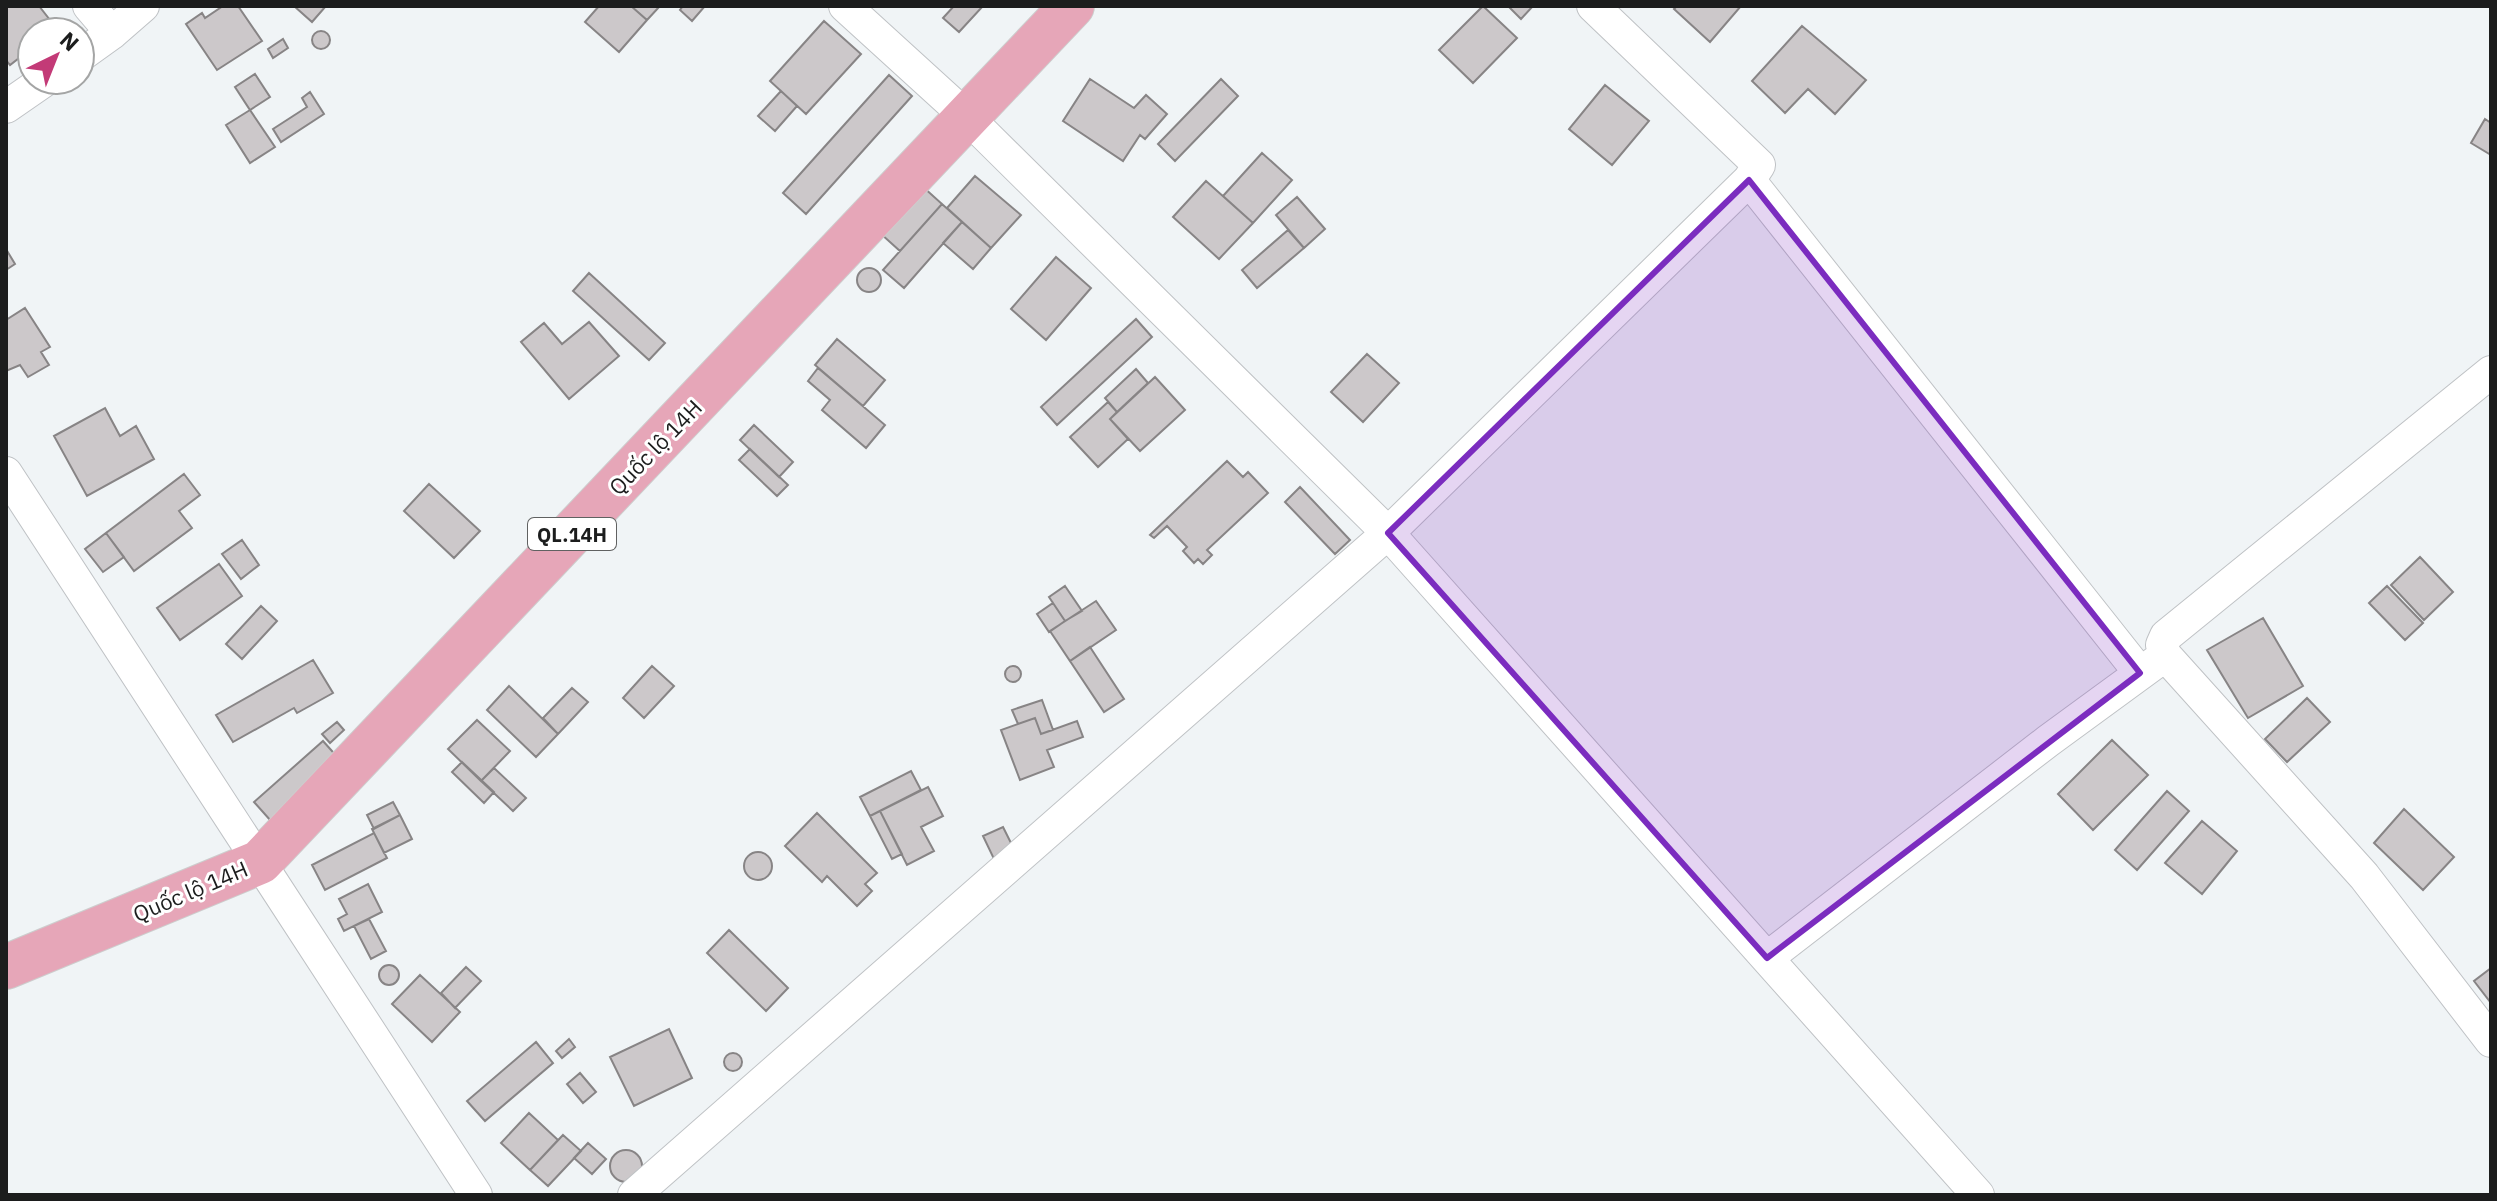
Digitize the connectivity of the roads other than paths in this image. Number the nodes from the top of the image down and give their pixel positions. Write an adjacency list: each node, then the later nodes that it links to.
1 (89, 6): 6 (street)
2 (143, 6): 6 (street)
3 (845, 6): 8 (street)
4 (1072, 6): 8 (main road, Quốc lộ 14H / QL.14H)
5 (1593, 6): 9 (street)
6 (112, 33): 7 (street)
7 (96, 44)
8 (968, 118): 12 (street); 14 (main road, Quốc lộ 14H / QL.14H)
9 (1749, 180): 12 (street); 13 (street)
10 (2491, 372): 13 (street)
11 (6, 473): 14 (street)
12 (1388, 533): 15 (street); 19 (street)
13 (2153, 664): 15 (street); 17 (street)
14 (260, 862): 16 (main road, Quốc lộ 14H / QL.14H); 18 (street)
15 (1767, 958): 20 (street)
16 (6, 967)
17 (2491, 1041)
18 (476, 1195)
19 (634, 1195)
20 (1978, 1195)

